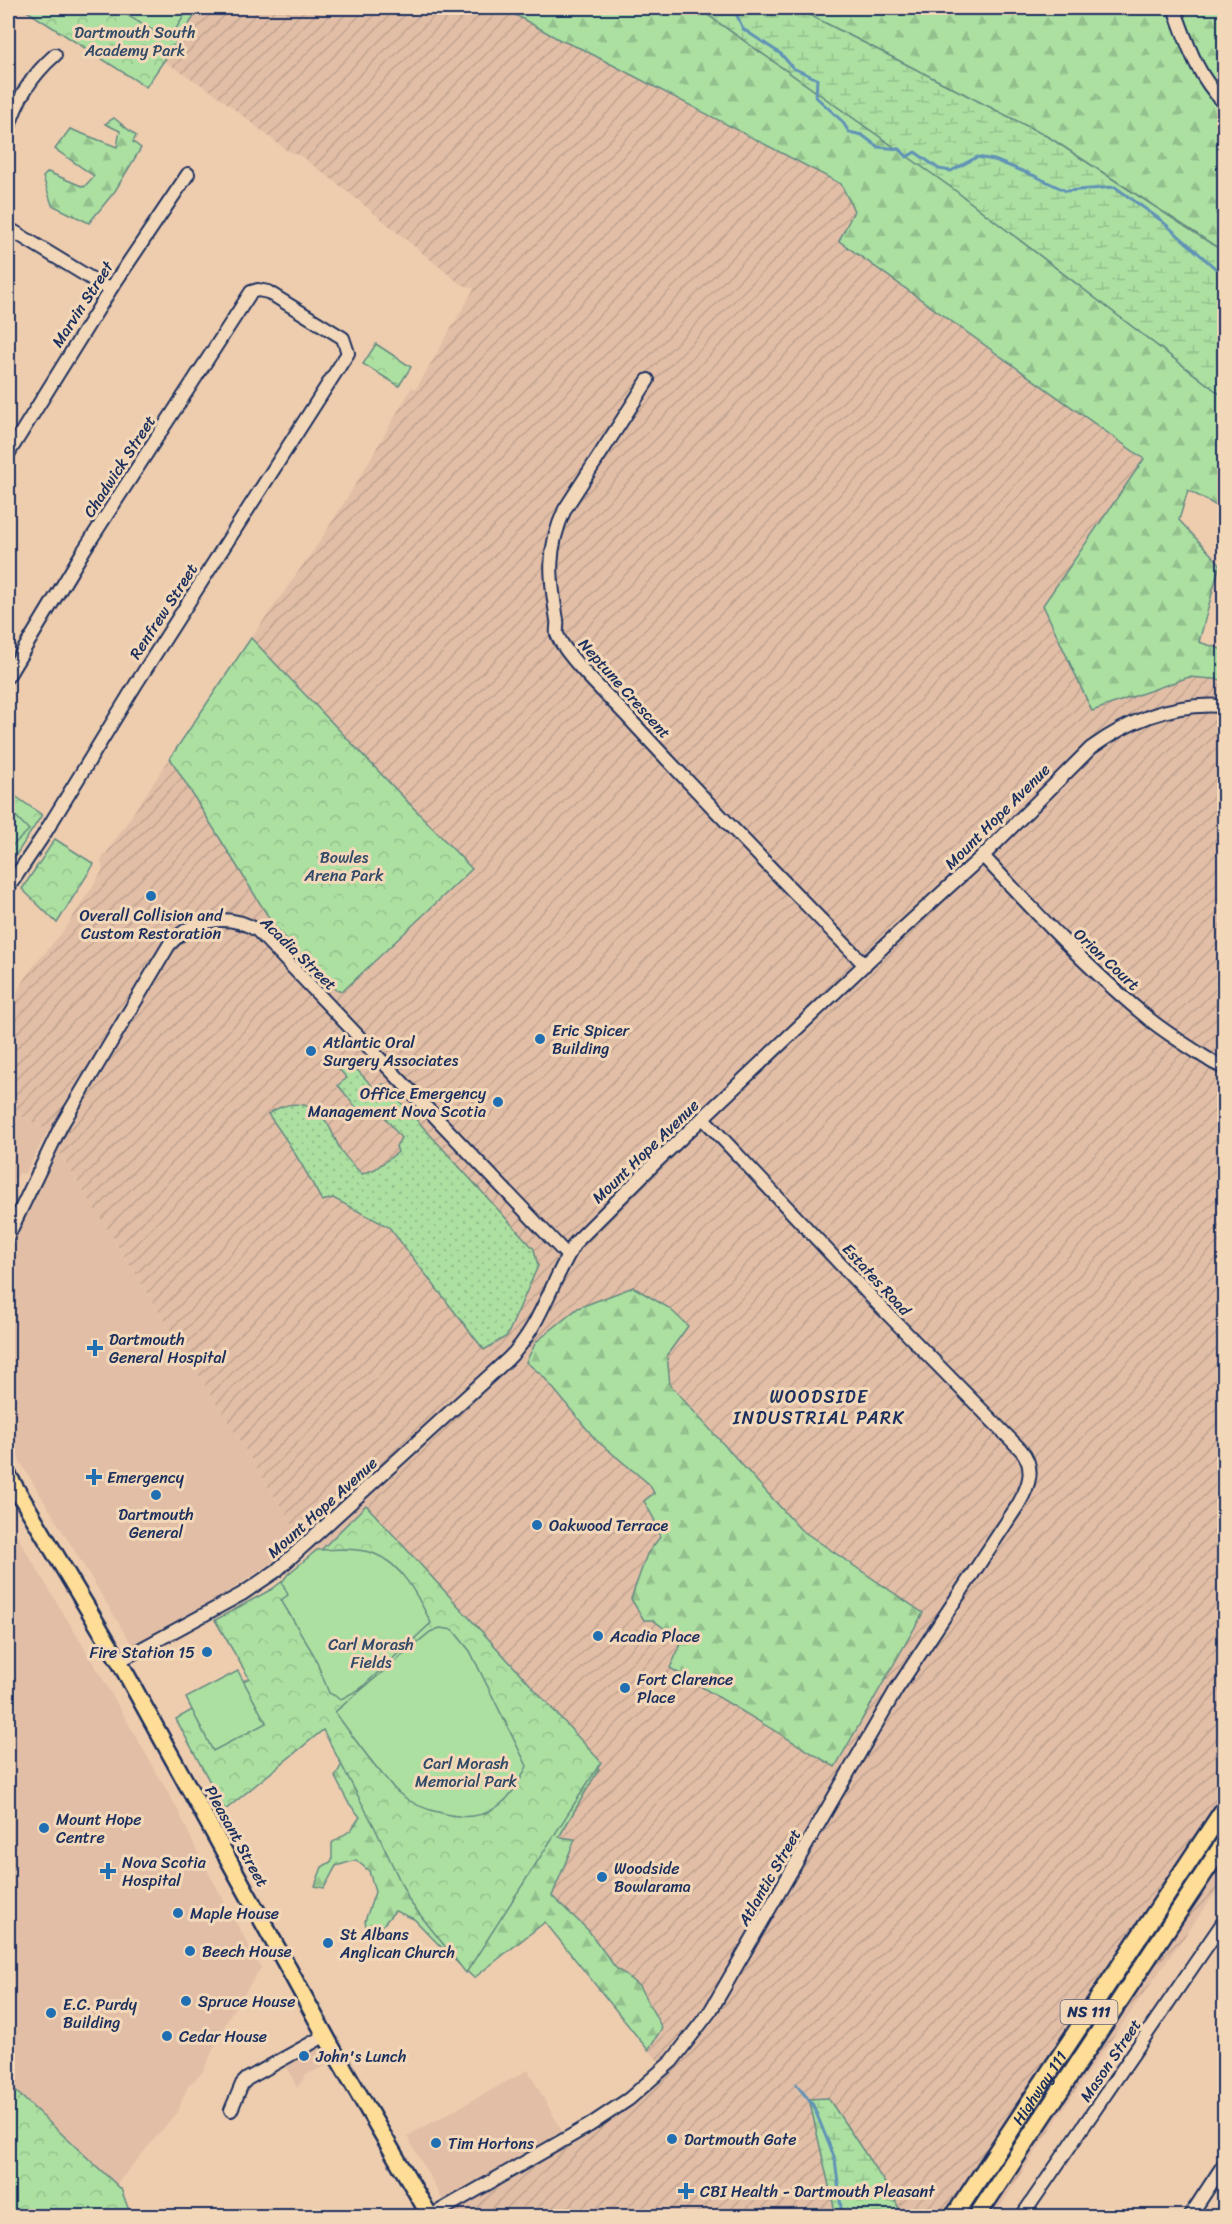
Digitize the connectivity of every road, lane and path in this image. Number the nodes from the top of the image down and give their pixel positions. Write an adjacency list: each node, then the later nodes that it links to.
1 (1174, 8): 3 (street)
2 (55, 55): 4 (street)
3 (1224, 103)
4 (8, 130)
5 (188, 174): 7 (street, Marvin Street)
6 (8, 228): 7 (street)
7 (110, 290): 10 (street, Marvin Street)
8 (348, 353): 11 (street, Chadwick Street); 14 (street, Renfrew Street)
9 (648, 380): 15 (street, Neptune Crescent)
10 (8, 454)
11 (8, 676)
12 (1224, 706): 13 (street, Mount Hope Avenue)
13 (983, 856): 15 (street, Mount Hope Avenue); 16 (street, Orion Court)
14 (8, 888)
15 (865, 965): 17 (street, Mount Hope Avenue)
16 (1224, 1068)
17 (704, 1118): 19 (street, Mount Hope Avenue); 20 (street, Estates Road)
18 (8, 1236): 19 (street, Acadia Street)
19 (567, 1255): 22 (street, Mount Hope Avenue)
20 (1028, 1460): 29 (street, Atlantic Street)
21 (8, 1475): 22 (main road, Pleasant Street)
22 (119, 1661): 26 (main road, Pleasant Street)
23 (1224, 1809): 30 (highway, Highway 111 / NS 111)
24 (1224, 1843): 31 (highway, Highway 111 / NS 111)
25 (1224, 1921): 32 (street, Mason Street)
26 (326, 2035): 27 (street); 29 (main road, Pleasant Street)
27 (231, 2110)
28 (1224, 2164): 33 (street)
29 (430, 2217)
30 (954, 2217)
31 (977, 2217)
32 (1022, 2217)
33 (1190, 2217)

